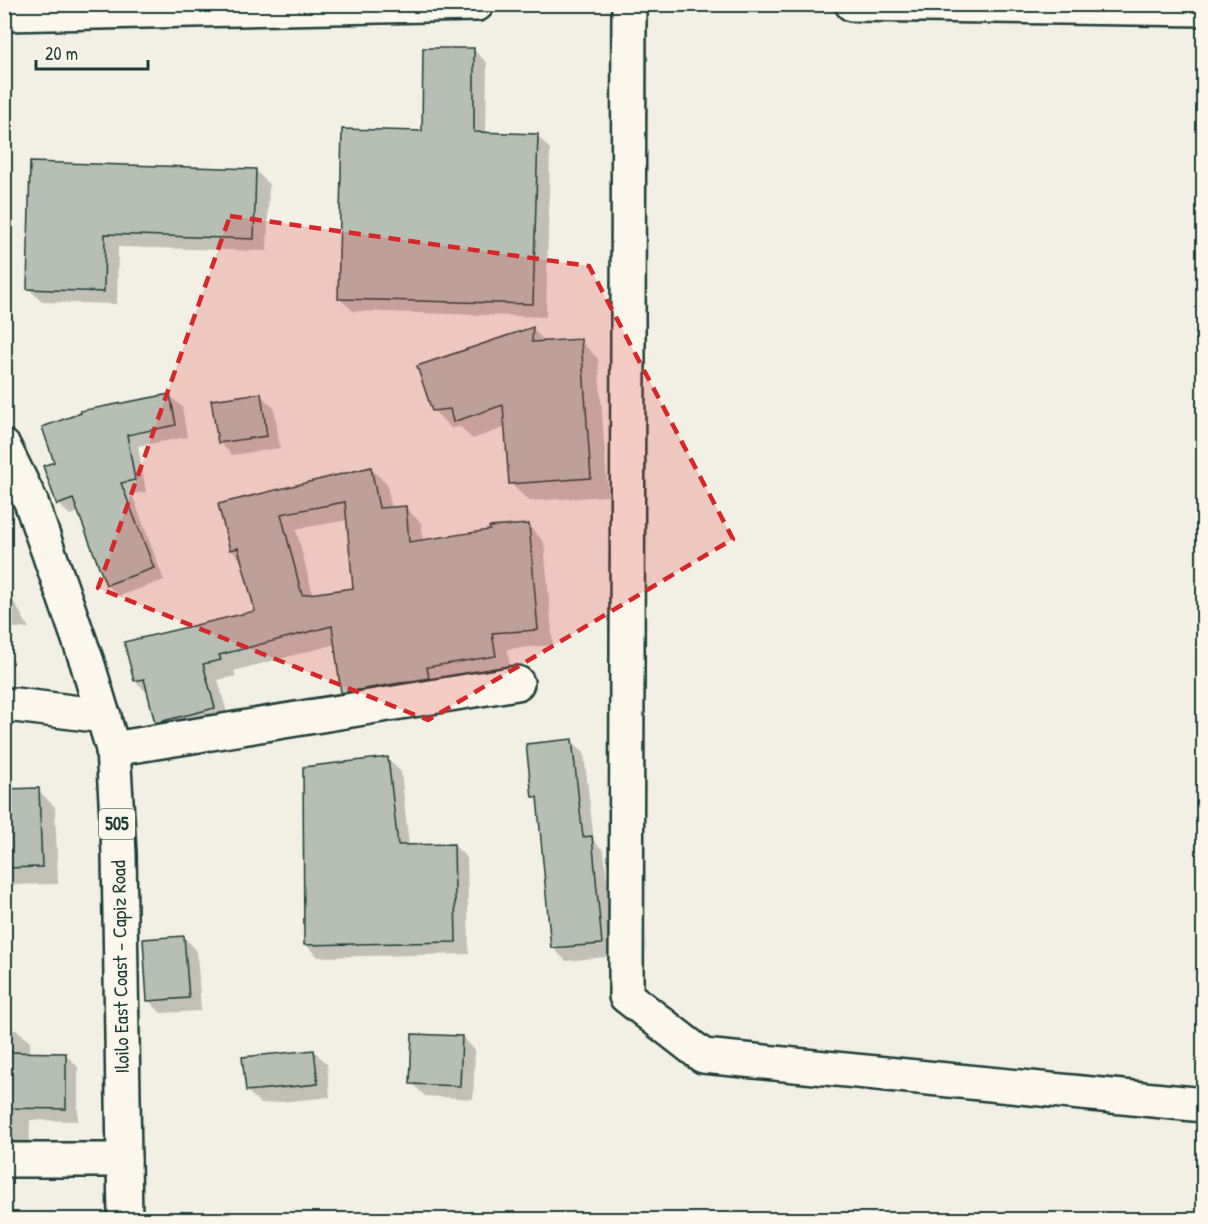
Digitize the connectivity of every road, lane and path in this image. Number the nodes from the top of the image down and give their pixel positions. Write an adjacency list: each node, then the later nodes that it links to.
1 (477, 4): 5 (street)
2 (629, 4): 11 (street)
3 (852, 4): 4 (street)
4 (1203, 9)
5 (4, 14)
6 (4, 447): 9 (street, Iloilo East Coast – Capiz Road / 505)
7 (517, 683): 10 (street)
8 (4, 706): 9 (street)
9 (104, 716): 10 (street, Iloilo East Coast – Capiz Road / 505)
10 (113, 749): 13 (street, Iloilo East Coast – Capiz Road / 505)
11 (1203, 1105)
12 (4, 1160): 13 (street)
13 (124, 1160): 14 (street, Iloilo East Coast – Capiz Road / 505)
14 (125, 1220)

